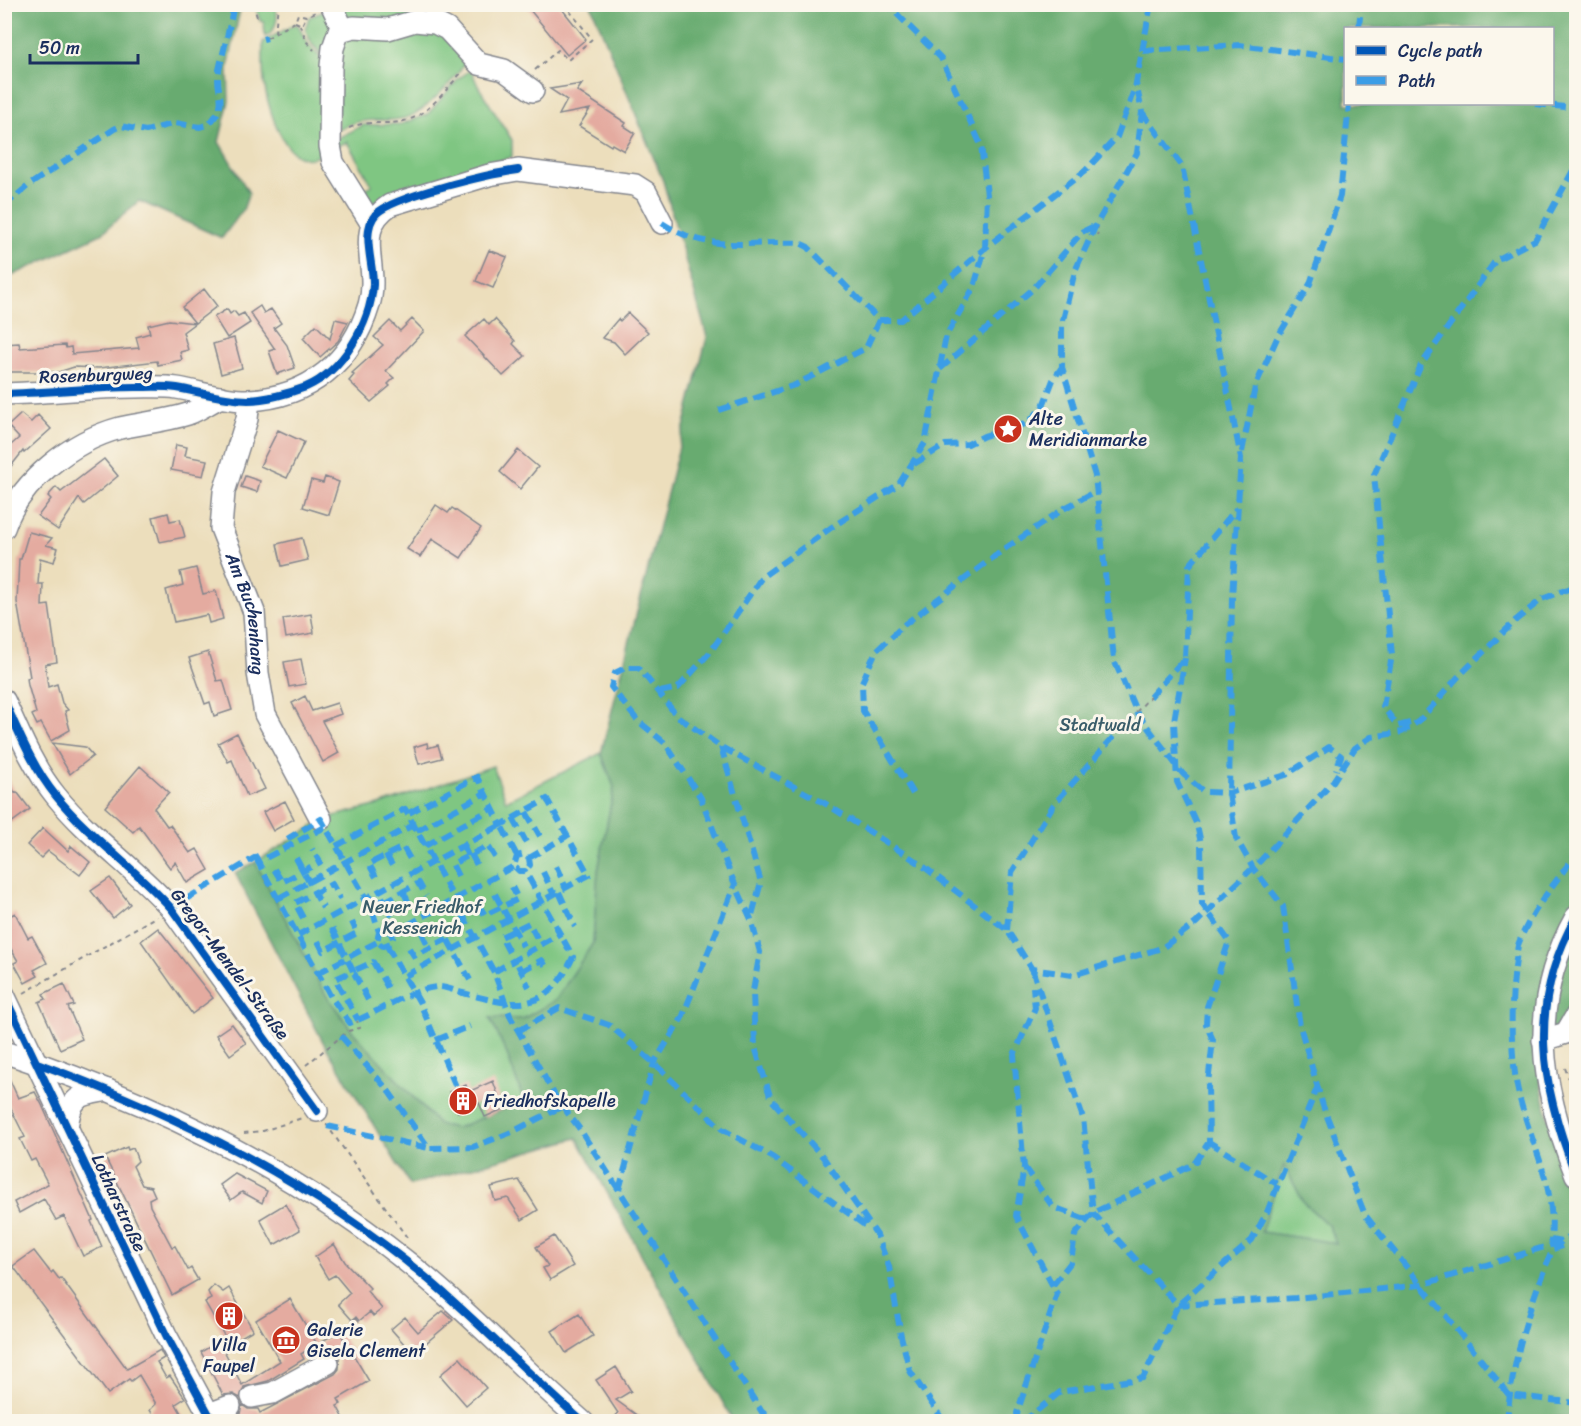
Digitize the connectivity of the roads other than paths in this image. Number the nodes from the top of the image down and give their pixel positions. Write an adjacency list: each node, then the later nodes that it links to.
1 (323, 8): 2 (street)
2 (339, 31): 3 (street); 4 (street)
3 (527, 87)
4 (371, 223): 5 (street); 8 (street, Rosenburgweg)
5 (662, 223)
6 (4, 394): 7 (street, Rosenburgweg)
7 (221, 397): 8 (street, Rosenburgweg); 9 (street)
8 (249, 400): 11 (street, Am Buchenhang)
9 (4, 528)
10 (4, 700): 19 (street, Gregor-Mendel-Straße)
11 (321, 819)
12 (1576, 917): 15 (street)
13 (7, 999): 17 (street, Lotharstraße)
14 (1576, 1016): 15 (street)
15 (1543, 1040): 21 (street)
16 (4, 1052): 17 (street)
17 (37, 1063): 18 (street); 20 (street, Lotharstraße)
18 (108, 1089): 20 (street); 26 (street)
19 (316, 1111)
20 (67, 1128): 25 (street, Lotharstraße)
21 (1576, 1175)
22 (328, 1364): 23 (street)
23 (252, 1397)
24 (230, 1407): 25 (street)
25 (211, 1418)
26 (583, 1422)

